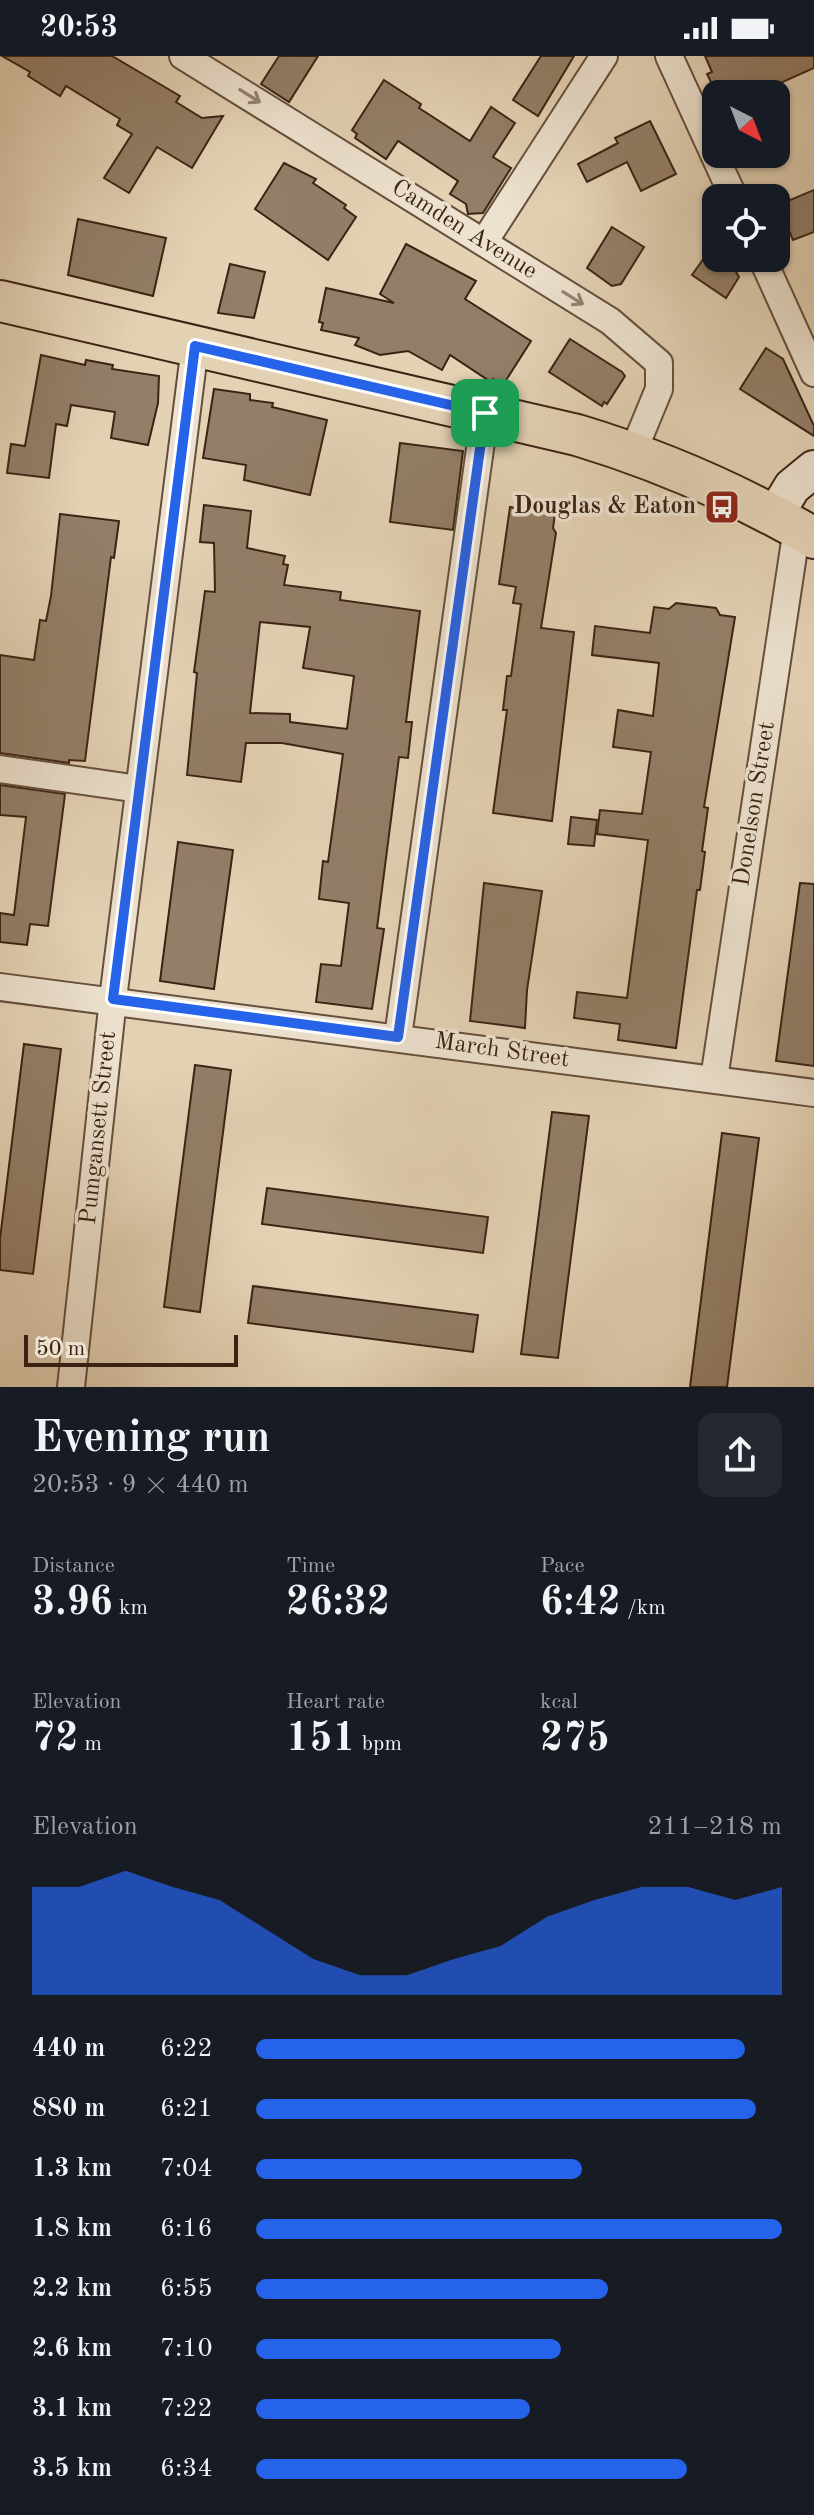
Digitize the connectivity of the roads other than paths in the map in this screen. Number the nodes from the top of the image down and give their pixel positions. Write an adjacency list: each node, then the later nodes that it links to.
1 (183, 56): 4 (street, Camden Avenue)
2 (604, 56): 6 (street)
3 (669, 56): 5 (street)
4 (226, 67): 6 (street, Camden Avenue, one-way to 6)
5 (728, 184)
6 (484, 242): 12 (street, Camden Avenue, one-way to 12)
7 (768, 272): 10 (street)
8 (0, 301): 9 (main road)
9 (195, 346): 11 (main road); 16 (street, Pumgansett Street)
10 (814, 373)
11 (485, 413): 12 (main road); 19 (street)
12 (633, 452): 14 (main road)
13 (814, 469): 14 (street)
14 (795, 528): 20 (street, Donelson Street)
15 (0, 769): 16 (street)
16 (139, 789): 18 (street, Pumgansett Street)
17 (0, 987): 18 (street, March Street)
18 (113, 999): 19 (street, March Street); 22 (street, Pumgansett Street)
19 (398, 1037): 20 (street, March Street)
20 (714, 1079): 21 (street, March Street)
21 (814, 1093)
22 (71, 1387)

